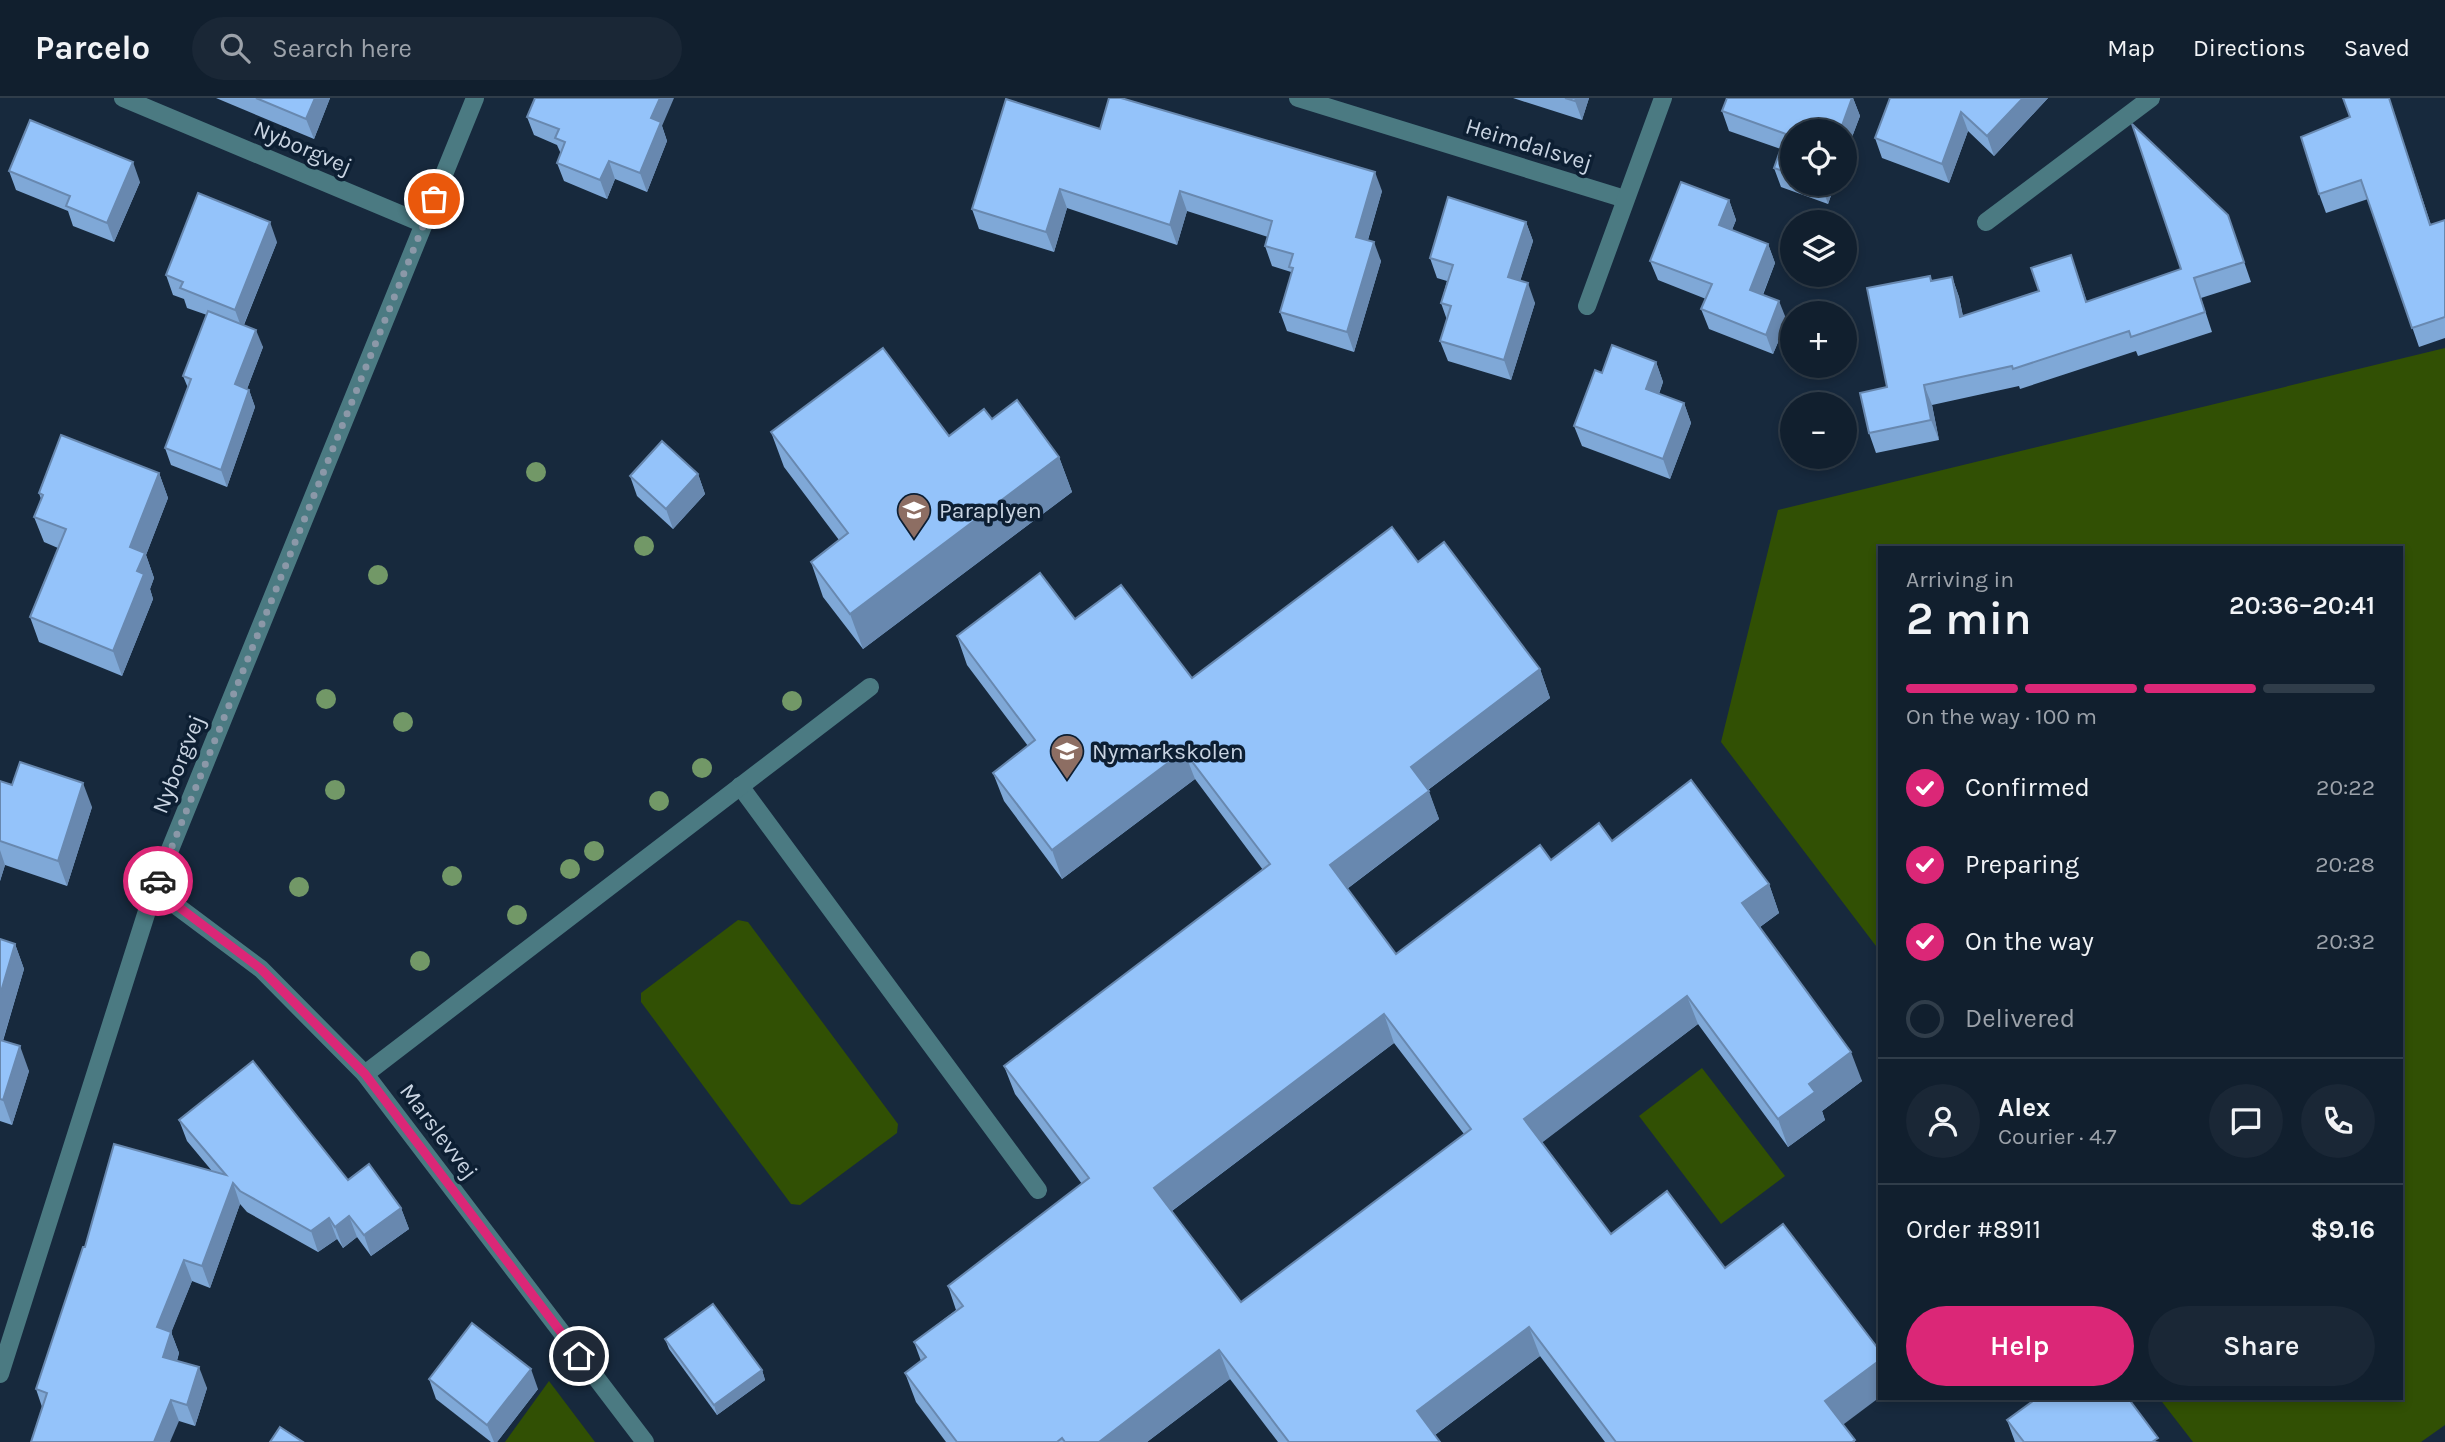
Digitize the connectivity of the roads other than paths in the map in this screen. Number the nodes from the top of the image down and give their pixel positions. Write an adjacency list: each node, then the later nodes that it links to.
1 (123, 98): 8 (street, Nyborgvej)
2 (475, 98): 8 (street, Nyborgvej)
3 (1298, 98): 6 (street, Heimdalsvej)
4 (1663, 98): 6 (street)
5 (2151, 98): 7 (street)
6 (1625, 199): 9 (street)
7 (1986, 222)
8 (424, 224): 12 (street, Nyborgvej)
9 (1587, 306)
10 (870, 687): 11 (street)
11 (740, 786): 13 (street); 14 (street)
12 (155, 889): 13 (street, Marslevvej); 15 (street, Nyborgvej)
13 (365, 1074): 16 (street, Marslevvej)
14 (1038, 1190)
15 (0, 1374)
16 (645, 1442)

